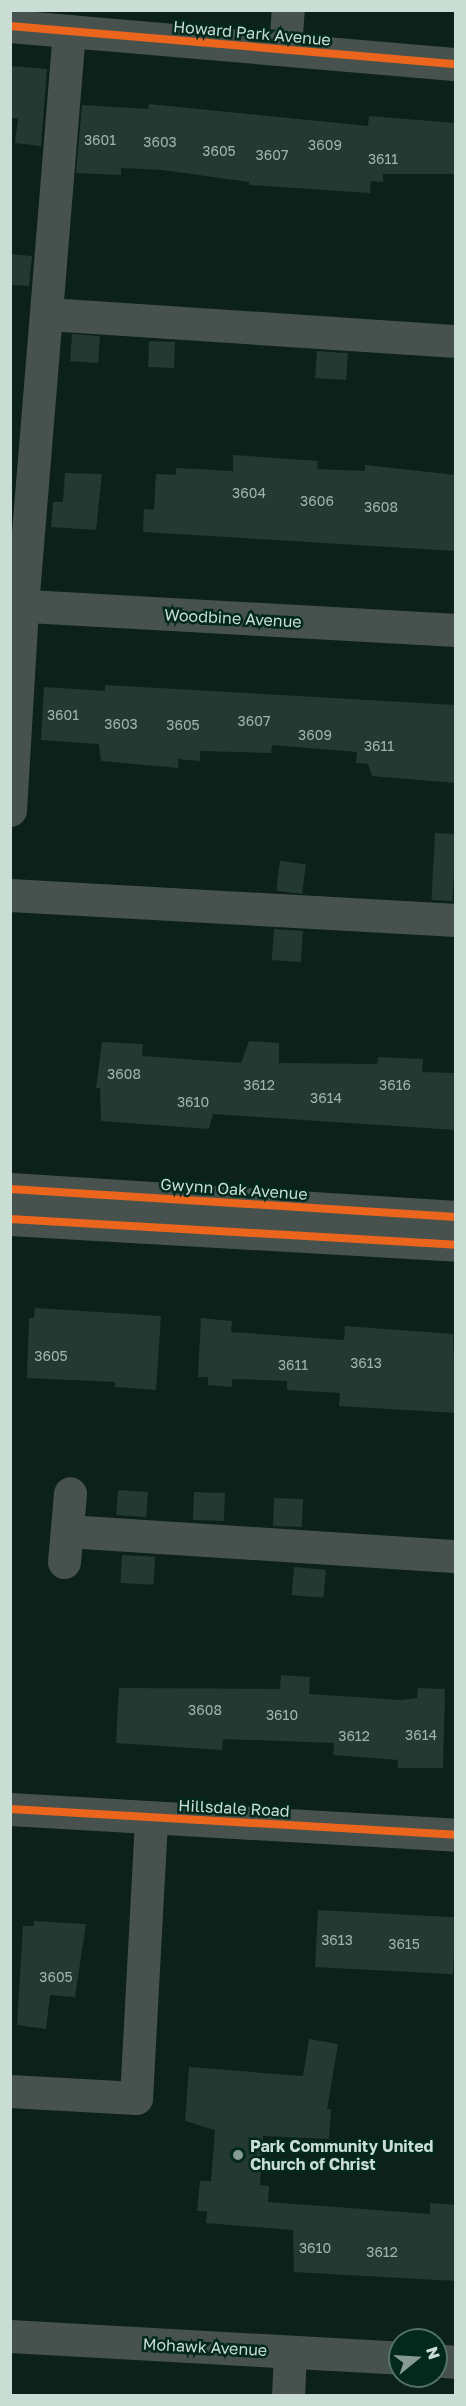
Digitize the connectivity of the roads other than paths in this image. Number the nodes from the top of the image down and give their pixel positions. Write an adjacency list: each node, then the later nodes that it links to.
1 (288, 10): 4 (street)
2 (10, 26): 3 (street, Howard Park Avenue)
3 (69, 31): 4 (street, Howard Park Avenue); 6 (street)
4 (285, 49): 5 (street, Howard Park Avenue)
5 (456, 64)
6 (48, 314): 7 (street); 8 (street)
7 (456, 341)
8 (16, 606): 9 (street, Woodbine Avenue); 10 (street)
9 (456, 630)
10 (10, 810)
11 (10, 895): 12 (street)
12 (456, 920)
13 (10, 1189): 14 (street, Gwynn Oak Avenue)
14 (456, 1217)
15 (10, 1219): 16 (street)
16 (456, 1245)
17 (70, 1493): 18 (street)
18 (456, 1556)
19 (10, 1809): 20 (street, Hillsdale Road)
20 (151, 1817): 21 (street, Hillsdale Road); 22 (street)
21 (456, 1835)
22 (10, 2091)
23 (10, 2336): 24 (street, Mohawk Avenue)
24 (290, 2352): 25 (street, Mohawk Avenue); 26 (street)
25 (388, 2357)
26 (288, 2396)

